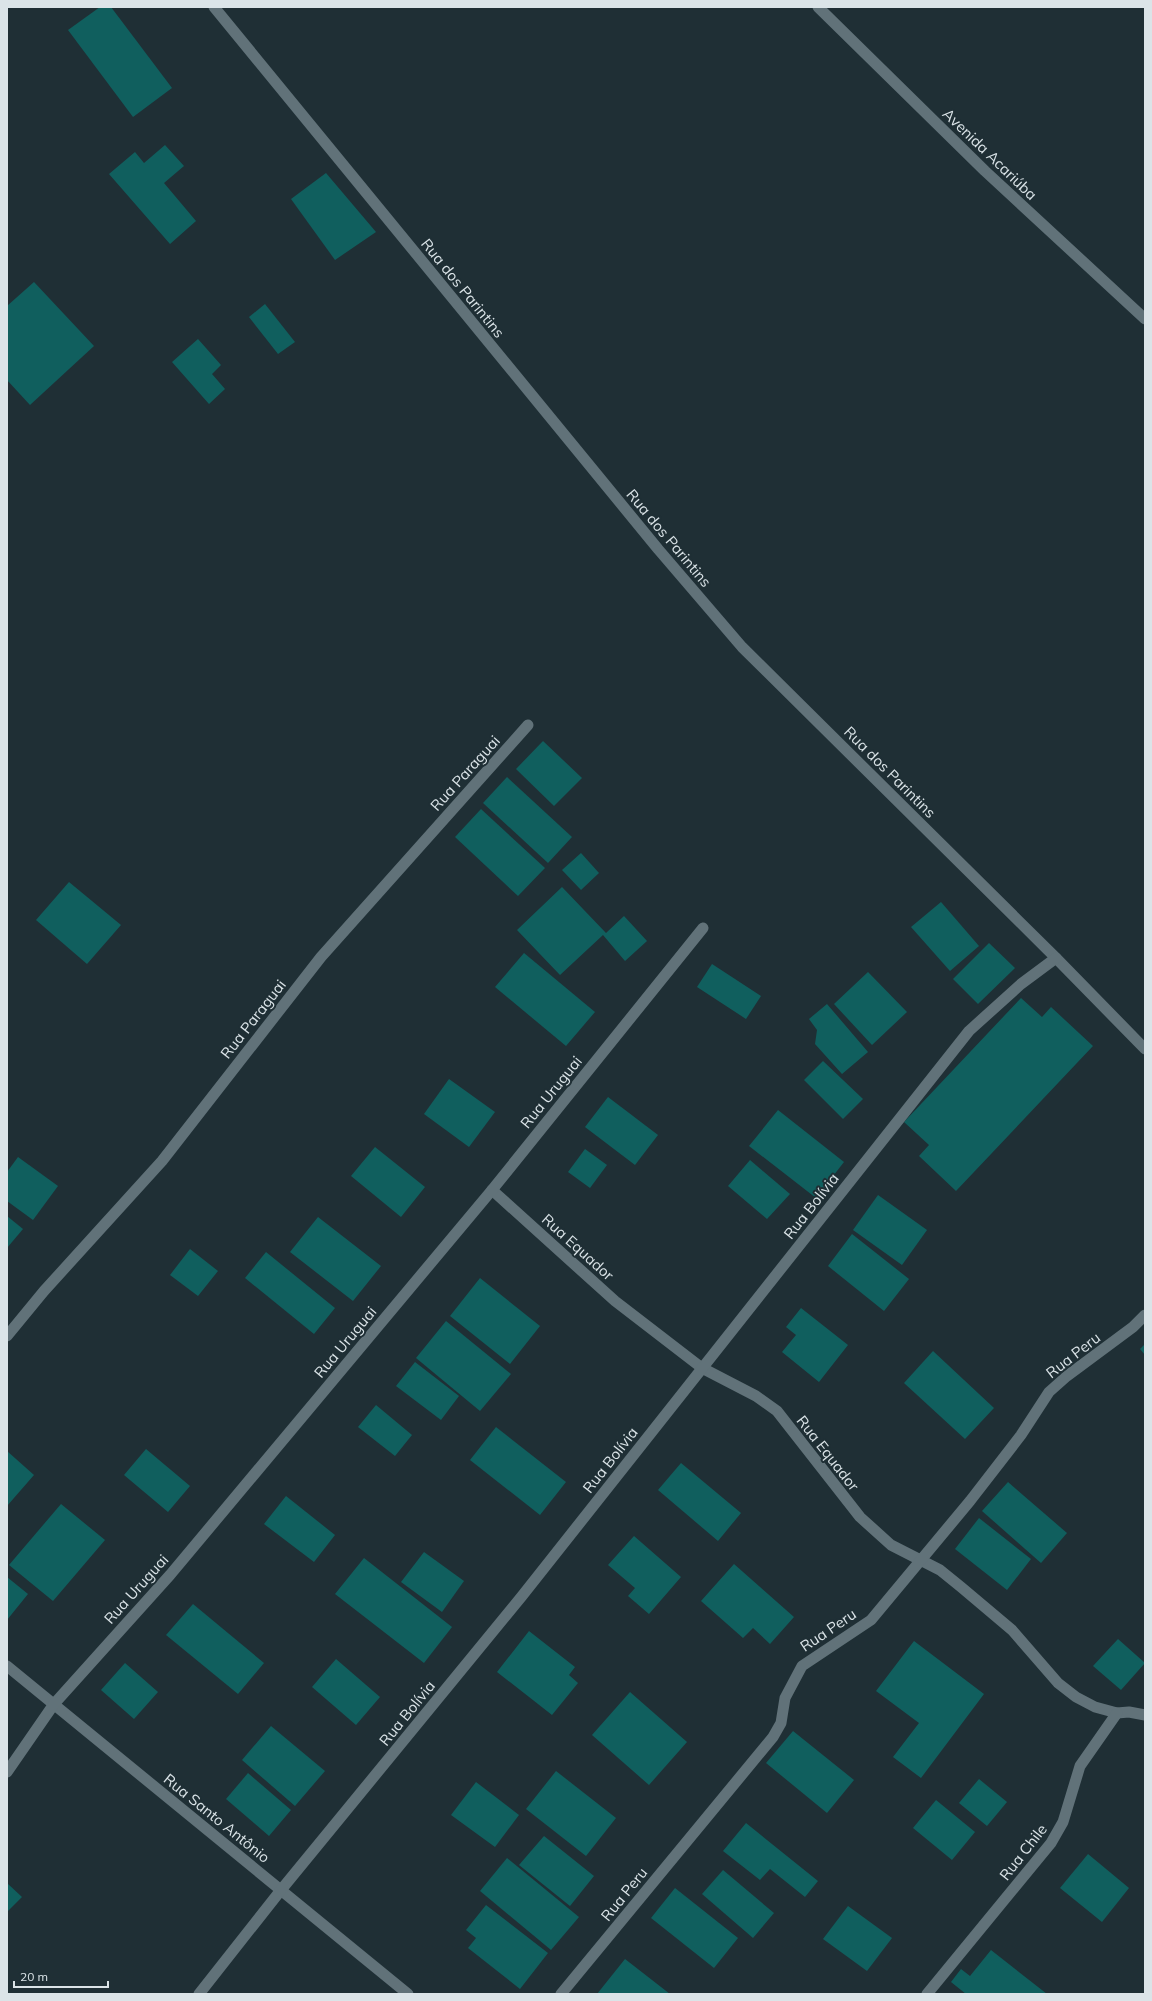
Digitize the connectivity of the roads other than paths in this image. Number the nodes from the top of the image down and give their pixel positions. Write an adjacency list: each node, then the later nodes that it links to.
1 (214, 7): 6 (street, Rua dos Parintins)
2 (818, 7): 3 (street, Avenida Acariúba)
3 (1145, 319)
4 (528, 725): 10 (street, Rua Paraguai)
5 (703, 928): 8 (street, Rua Uruguai)
6 (1056, 958): 7 (street, Rua dos Parintins); 11 (street, Rua Bolívia)
7 (1145, 1049)
8 (492, 1190): 11 (street, Rua Equador); 14 (street, Rua Uruguai)
9 (1145, 1315): 12 (street, Rua Peru)
10 (7, 1336)
11 (702, 1368): 12 (street, Rua Equador); 18 (street, Rua Bolívia)
12 (920, 1560): 15 (street, Rua Equador); 21 (street, Rua Peru)
13 (7, 1666): 14 (street, Rua Santo Antônio)
14 (54, 1704): 17 (street, Rua Uruguai); 18 (street, Rua Santo Antônio)
15 (1116, 1713): 16 (street, Rua Equador); 22 (street, Rua Chile)
16 (1145, 1715)
17 (7, 1772)
18 (281, 1890): 19 (street, Rua Bolívia); 20 (street, Rua Santo Antônio)
19 (199, 1994)
20 (408, 1994)
21 (561, 1994)
22 (927, 1994)

